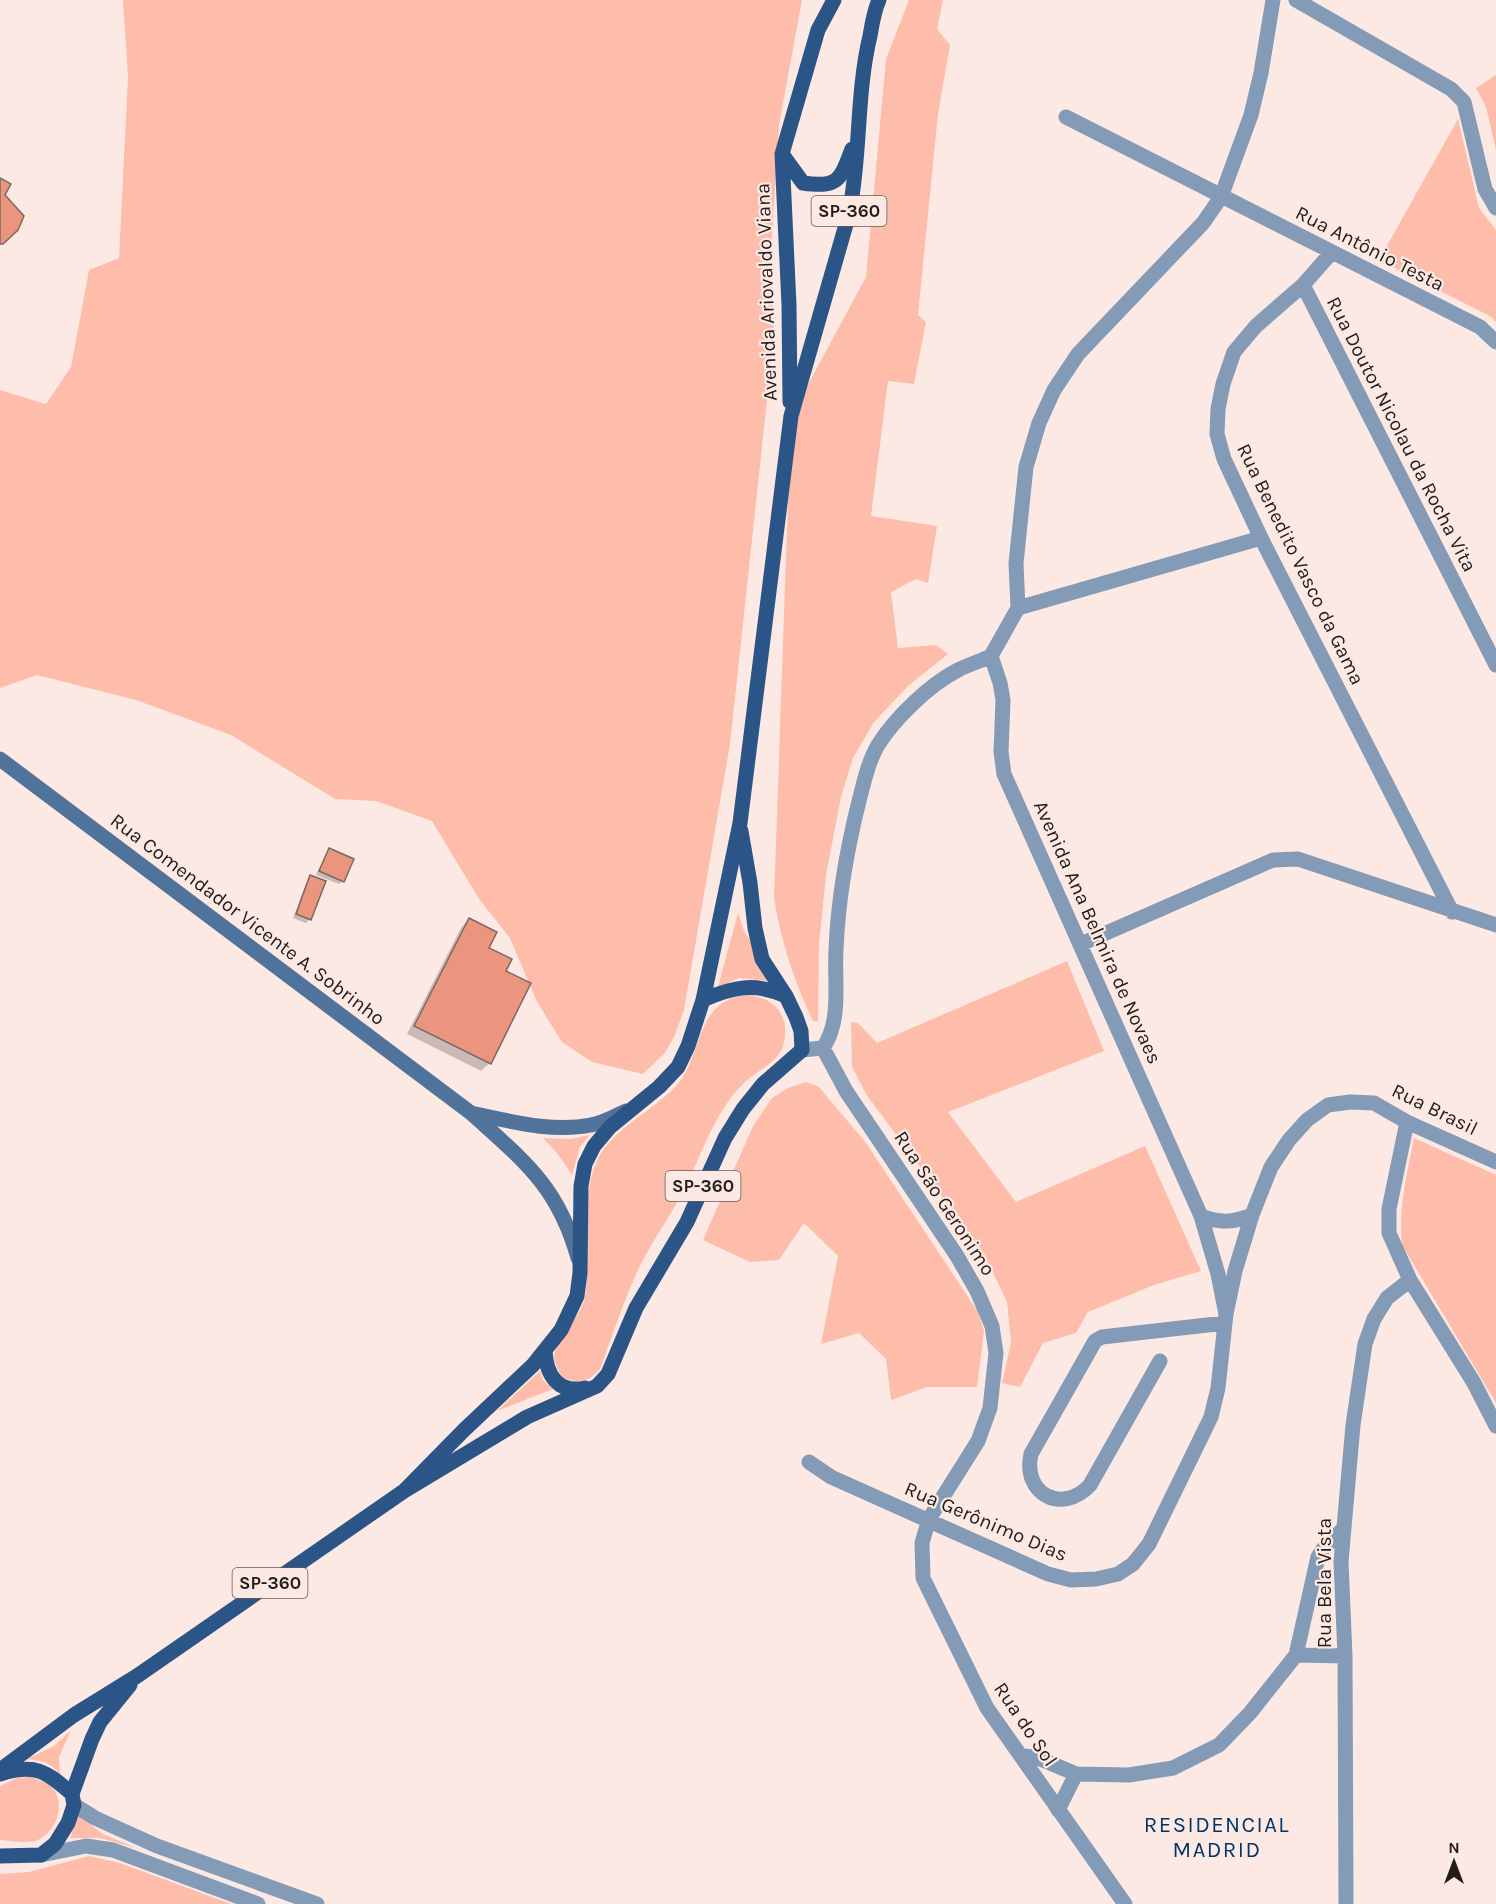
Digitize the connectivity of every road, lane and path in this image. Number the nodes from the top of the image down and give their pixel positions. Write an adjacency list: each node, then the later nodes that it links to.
1 (834, 0): 7 (main road, Avenida Ariovaldo Viana / SP-360)
2 (879, 0): 6 (main road, Avenida Ariovaldo Viana / SP-360)
3 (1273, 0): 8 (street)
4 (1296, 0): 9 (street)
5 (1066, 117): 8 (street, Rua Antônio Testa)
6 (857, 135): 7 (main road, SP-360); 13 (main road, Avenida Ariovaldo Viana / SP-360)
7 (782, 154): 13 (main road, Avenida Ariovaldo Viana / SP-360)
8 (1221, 197): 10 (street, Rua Antônio Testa); 15 (street)
9 (1496, 208)
10 (1332, 252): 11 (street, Rua Benedito Vasco da Gama); 12 (street, Rua Antônio Testa)
11 (1304, 285): 14 (street, Rua Benedito Vasco da Gama); 16 (street, Rua Doutor Nicolau da Rocha Vita)
12 (1496, 342)
13 (791, 416): 21 (main road, SP-360)
14 (1261, 538): 15 (street); 22 (street, Rua Benedito Vasco da Gama)
15 (1018, 608): 18 (street)
16 (1479, 633): 17 (street); 19 (street, Rua Doutor Nicolau da Rocha Vita)
17 (1496, 638)
18 (992, 656): 24 (street, Avenida Ana Belmira de Novaes); 27 (street)
19 (1496, 665)
20 (0, 759): 30 (street, Rua Comendador Vicente A. Sobrinho)
21 (740, 823): 25 (main road, SP-360); 26 (main road, SP-360)
22 (1452, 912): 23 (street); 24 (street)
23 (1496, 926)
24 (1081, 944): 34 (street, Avenida Ana Belmira de Novaes)
25 (786, 996): 26 (main road); 28 (main road, SP-360)
26 (703, 1000): 29 (main road, SP-360)
27 (823, 1048): 28 (street); 44 (street, Rua São Geronimo)
28 (802, 1050): 40 (main road, SP-360)
29 (631, 1109): 30 (street); 35 (main road, SP-360)
30 (471, 1113): 35 (street, Rua Comendador Vicente A. Sobrinho)
31 (1407, 1122): 32 (street, Rua Brasil); 33 (street, Rua Brasil); 36 (street)
32 (1496, 1162)
33 (1252, 1215): 34 (street); 37 (street, Rua Brasil)
34 (1200, 1216): 37 (street, Avenida Ana Belmira de Novaes)
35 (580, 1266): 38 (main road, SP-360)
36 (1410, 1280): 41 (street); 45 (street, Rua Bela Vista)
37 (1226, 1318): 39 (street); 44 (street, Rua Gerônimo Dias)
38 (545, 1350): 40 (main road); 43 (main road, SP-360)
39 (1160, 1361)
40 (597, 1386): 43 (main road, SP-360)
41 (1496, 1426)
42 (809, 1462): 44 (street, Rua Gerônimo Dias)
43 (404, 1491): 48 (main road, SP-360)
44 (929, 1519): 49 (street, Rua do Sol)
45 (1343, 1529): 46 (street); 47 (street, Rua Bela Vista)
46 (1296, 1655): 47 (street); 51 (street)
47 (1345, 1656): 59 (street, Rua Bela Vista)
48 (137, 1676): 50 (main road, SP-360); 52 (main road, SP-360)
49 (1022, 1756): 51 (street); 53 (street, Rua do Sol)
50 (0, 1772): 52 (main road, SP-360)
51 (1076, 1774): 53 (street)
52 (73, 1799): 54 (main road, SP-360); 57 (street)
53 (1058, 1810): 58 (street, Rua do Sol)
54 (41, 1855): 55 (main road); 56 (street)
55 (0, 1856)
56 (258, 1904)
57 (317, 1904)
58 (1125, 1904)
59 (1346, 1904)

